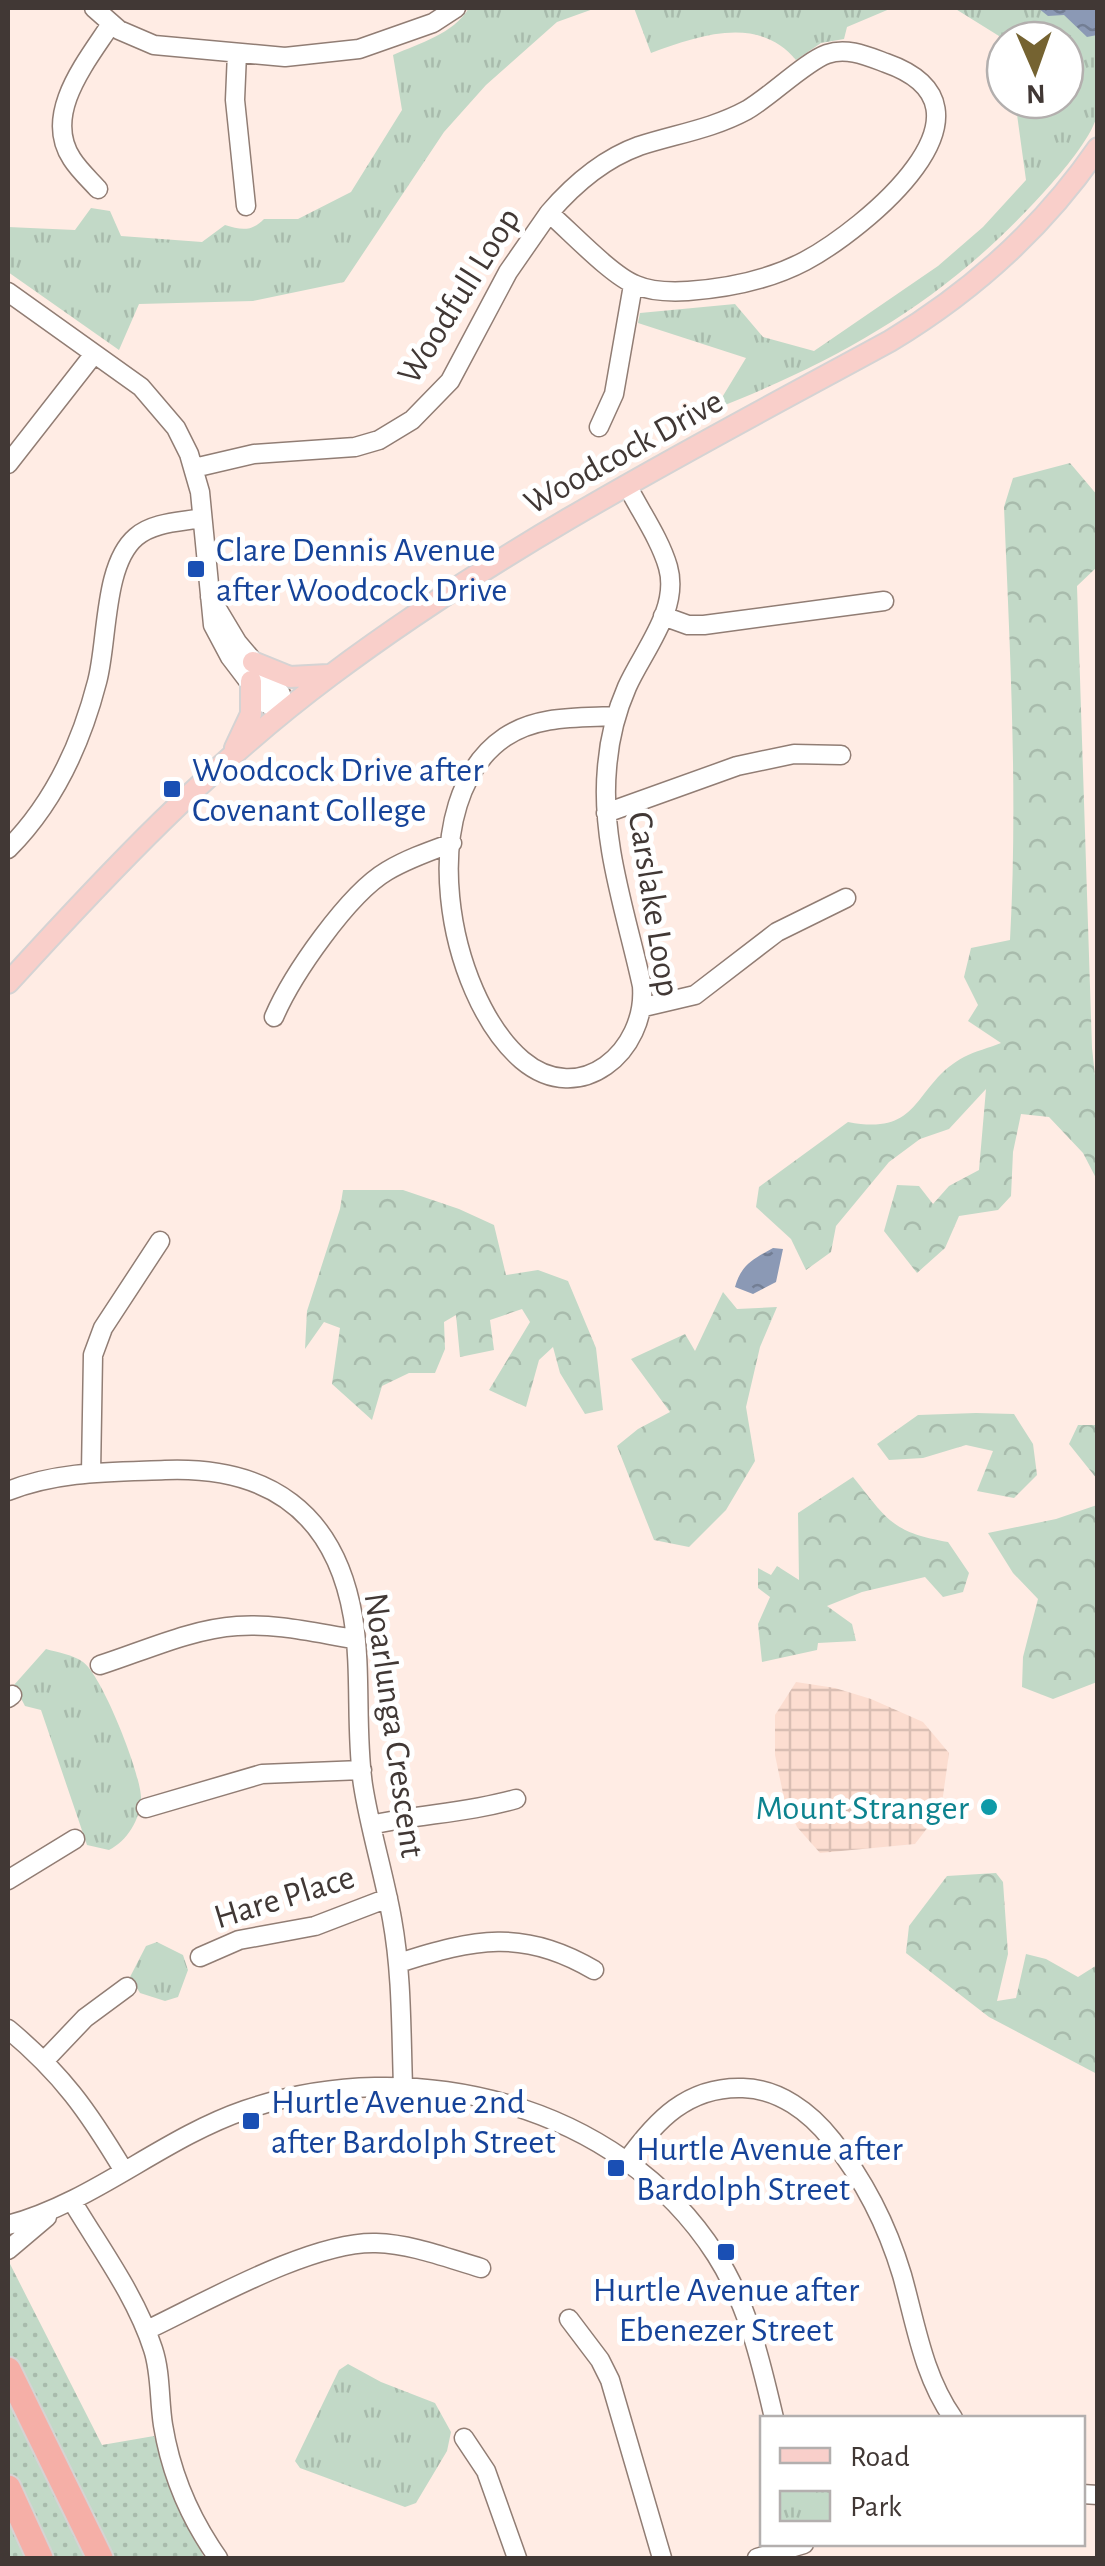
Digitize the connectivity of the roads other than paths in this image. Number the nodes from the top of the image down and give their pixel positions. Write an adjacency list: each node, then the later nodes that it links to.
1 (94, 8): 3 (street)
2 (456, 8): 4 (street)
3 (110, 24): 4 (street); 6 (street)
4 (236, 53): 7 (street)
5 (1098, 148): 15 (main road, Woodcock Drive)
6 (98, 189)
7 (246, 206)
8 (549, 213): 9 (street, Woodfull Loop); 9 (street, Woodfull Loop); 14 (street, Woodfull Loop)
9 (634, 284): 12 (street)
10 (8, 292): 11 (street)
11 (94, 354): 13 (street); 14 (street)
12 (598, 426)
13 (8, 464)
14 (194, 468): 16 (street)
15 (627, 485): 18 (street, Carslake Loop); 20 (main road, Woodcock Drive)
16 (202, 518): 19 (street); 27 (street)
17 (884, 602): 18 (street)
18 (664, 616): 22 (street, Carslake Loop)
19 (252, 672): 20 (main road); 21 (street); 24 (main road)
20 (331, 675): 21 (main road, Woodcock Drive)
21 (284, 712): 24 (main road, Woodcock Drive)
22 (616, 716): 25 (street, Carslake Loop); 26 (street, Carslake Loop)
23 (841, 754): 25 (street)
24 (229, 758): 29 (main road, Woodcock Drive)
25 (606, 813): 30 (street, Carslake Loop)
26 (452, 843): 30 (street, Carslake Loop); 31 (street)
27 (8, 849)
28 (846, 898): 30 (street)
29 (8, 982)
30 (644, 1007)
31 (274, 1017)
32 (160, 1241): 33 (street)
33 (91, 1472): 34 (street, Noarlunga Crescent); 35 (street, Noarlunga Crescent)
34 (8, 1491)
35 (354, 1639): 36 (street); 37 (street, Noarlunga Crescent)
36 (100, 1666)
37 (362, 1770): 39 (street); 40 (street, Noarlunga Crescent)
38 (516, 1799): 40 (street)
39 (146, 1808)
40 (371, 1825): 43 (street, Noarlunga Crescent)
41 (75, 1838): 42 (street)
42 (8, 1880)
43 (388, 1898): 44 (street, Hare Place); 45 (street, Noarlunga Crescent)
44 (200, 1956)
45 (399, 1963): 46 (street); 50 (street, Noarlunga Crescent)
46 (594, 1970)
47 (127, 1987): 49 (street)
48 (8, 2029): 49 (street)
49 (44, 2060): 52 (street)
50 (403, 2086): 51 (street); 52 (street)
51 (626, 2162): 62 (street); 63 (street)
52 (124, 2172): 53 (street)
53 (63, 2206): 54 (street); 55 (street); 58 (street)
54 (8, 2225)
55 (8, 2250)
56 (481, 2268): 58 (street)
57 (569, 2319): 71 (street)
58 (146, 2330): 69 (street)
59 (8, 2350): 61 (highway)
60 (8, 2370): 61 (highway)
61 (24, 2400): 68 (highway)
62 (774, 2416)
63 (952, 2416)
64 (464, 2438): 70 (street)
65 (8, 2488): 67 (highway)
66 (797, 2546): 72 (street)
67 (40, 2558)
68 (100, 2558)
69 (218, 2558)
70 (517, 2558)
71 (662, 2558)
72 (756, 2558)

